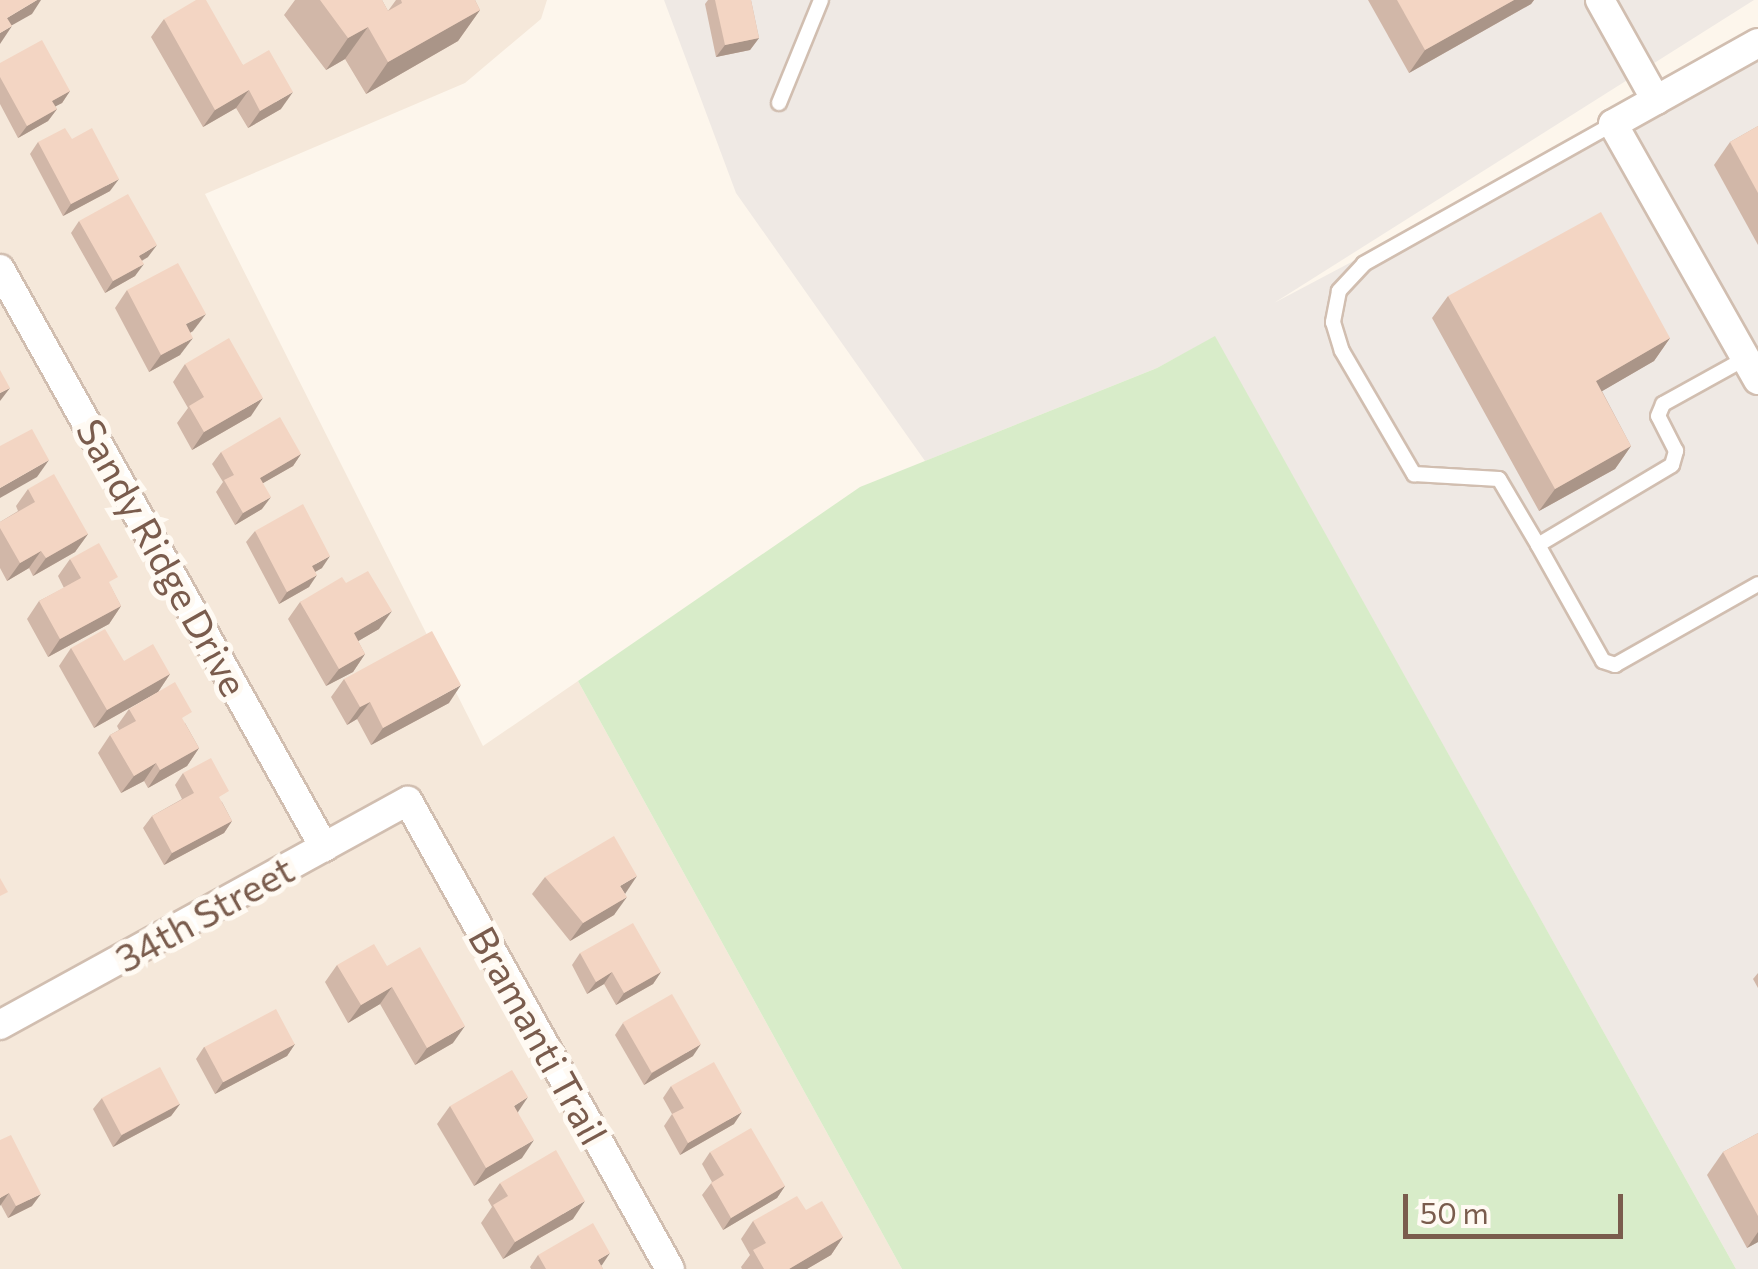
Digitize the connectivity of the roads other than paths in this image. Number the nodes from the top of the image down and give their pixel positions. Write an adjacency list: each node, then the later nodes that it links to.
1 (821, 0): 5 (lane)
2 (1600, 0): 4 (street)
3 (1758, 43): 4 (street)
4 (1656, 100): 6 (street)
5 (779, 103)
6 (1613, 124): 8 (street); 9 (lane)
7 (0, 269): 12 (street, Sandy Ridge Drive)
8 (1752, 369): 9 (lane)
9 (1538, 545): 10 (lane)
10 (1758, 584)
11 (408, 801): 12 (street, 34th Street); 14 (street, Bramanti Trail)
12 (324, 847): 13 (street, 34th Street)
13 (0, 1025)
14 (670, 1269)

